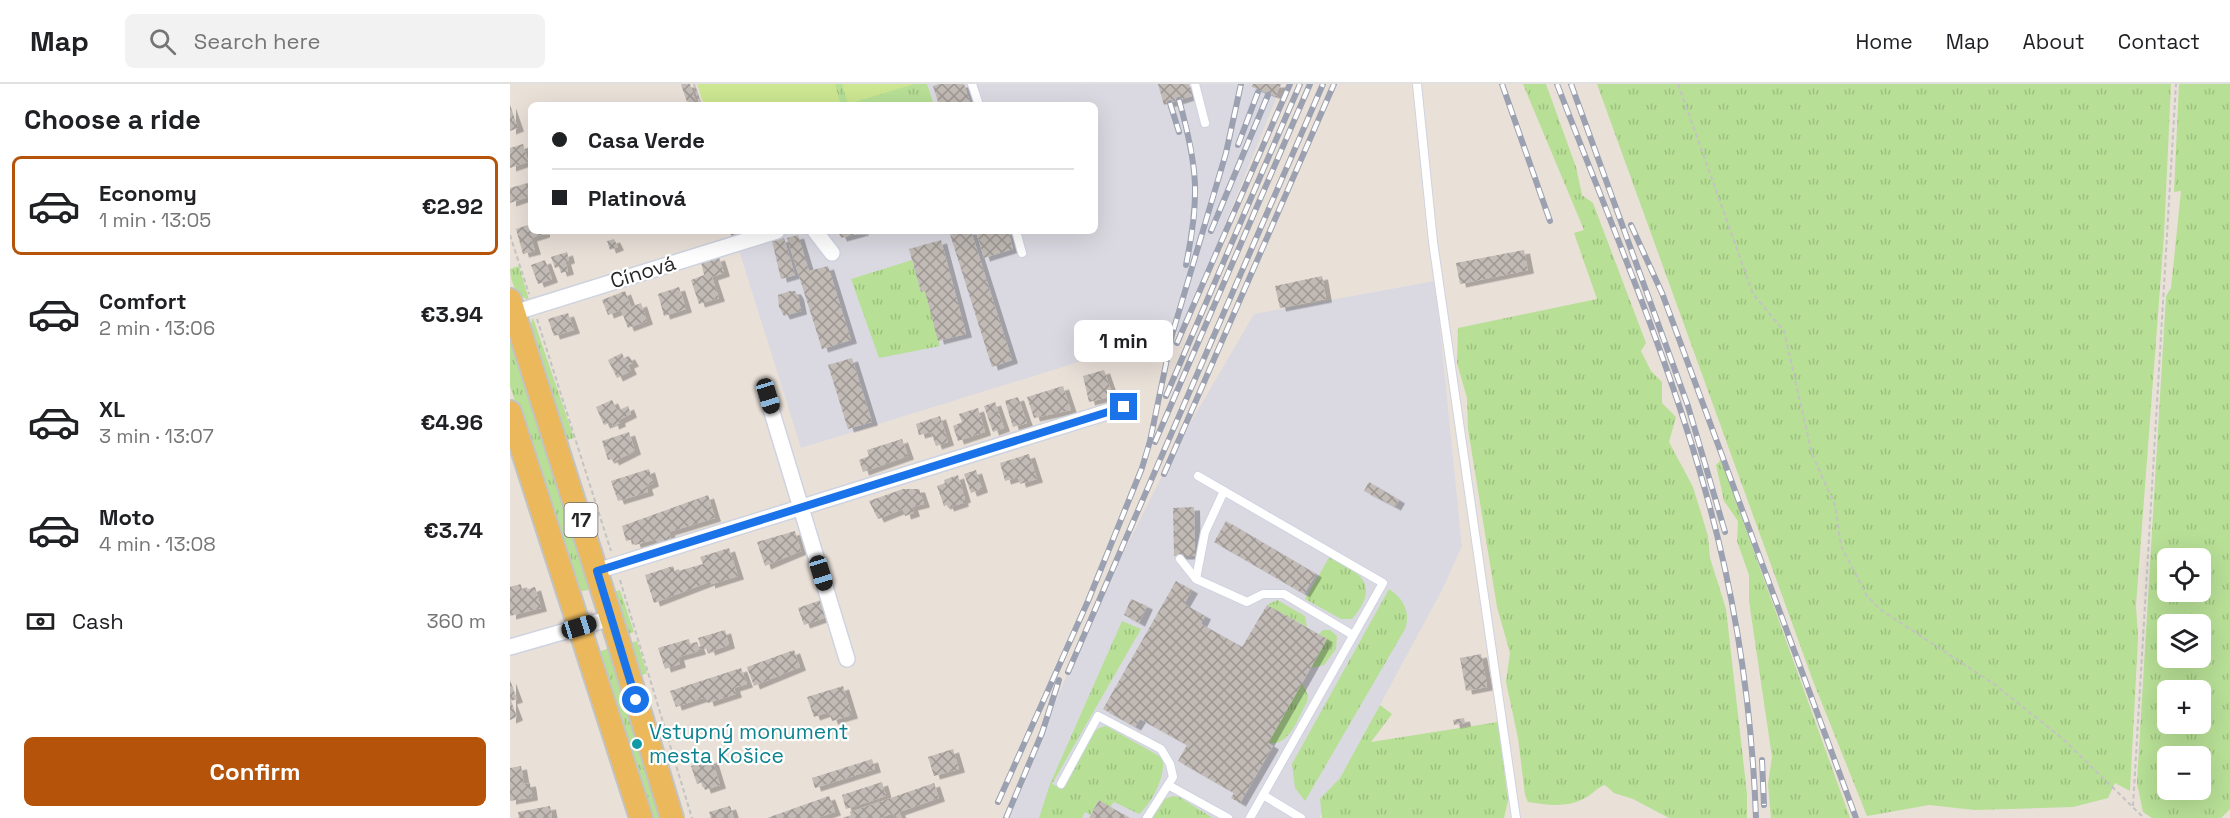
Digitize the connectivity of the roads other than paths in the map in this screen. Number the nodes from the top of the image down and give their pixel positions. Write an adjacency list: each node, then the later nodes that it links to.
1 (972, 84): 4 (lane)
2 (1195, 84): 5 (lane)
3 (1417, 84): 35 (lane)
4 (978, 102)
5 (1205, 123)
6 (767, 234): 11 (street, Cínová)
7 (817, 234): 9 (street)
8 (1017, 234): 10 (lane)
9 (832, 253)
10 (1022, 253)
11 (517, 308): 19 (main road, 17)
12 (768, 396): 17 (street)
13 (1124, 407): 17 (street)
14 (510, 412): 22 (main road, 17)
15 (1198, 476): 16 (lane)
16 (1224, 491): 20 (lane); 23 (lane)
17 (802, 508): 19 (street); 25 (street)
18 (1180, 559): 20 (lane)
19 (606, 569): 21 (main road, 17)
20 (1197, 579): 23 (lane)
21 (611, 618): 22 (street); 30 (main road, 17)
22 (579, 627): 24 (street); 29 (main road, 17)
23 (1353, 635): 28 (lane)
24 (510, 647)
25 (847, 659)
26 (1061, 784): 27 (lane)
27 (1168, 785): 31 (lane); 32 (lane)
28 (1263, 795): 33 (lane); 34 (lane)
29 (641, 818)
30 (672, 818)
31 (1147, 818)
32 (1228, 818)
33 (1250, 818)
34 (1301, 818)
35 (1516, 818)

